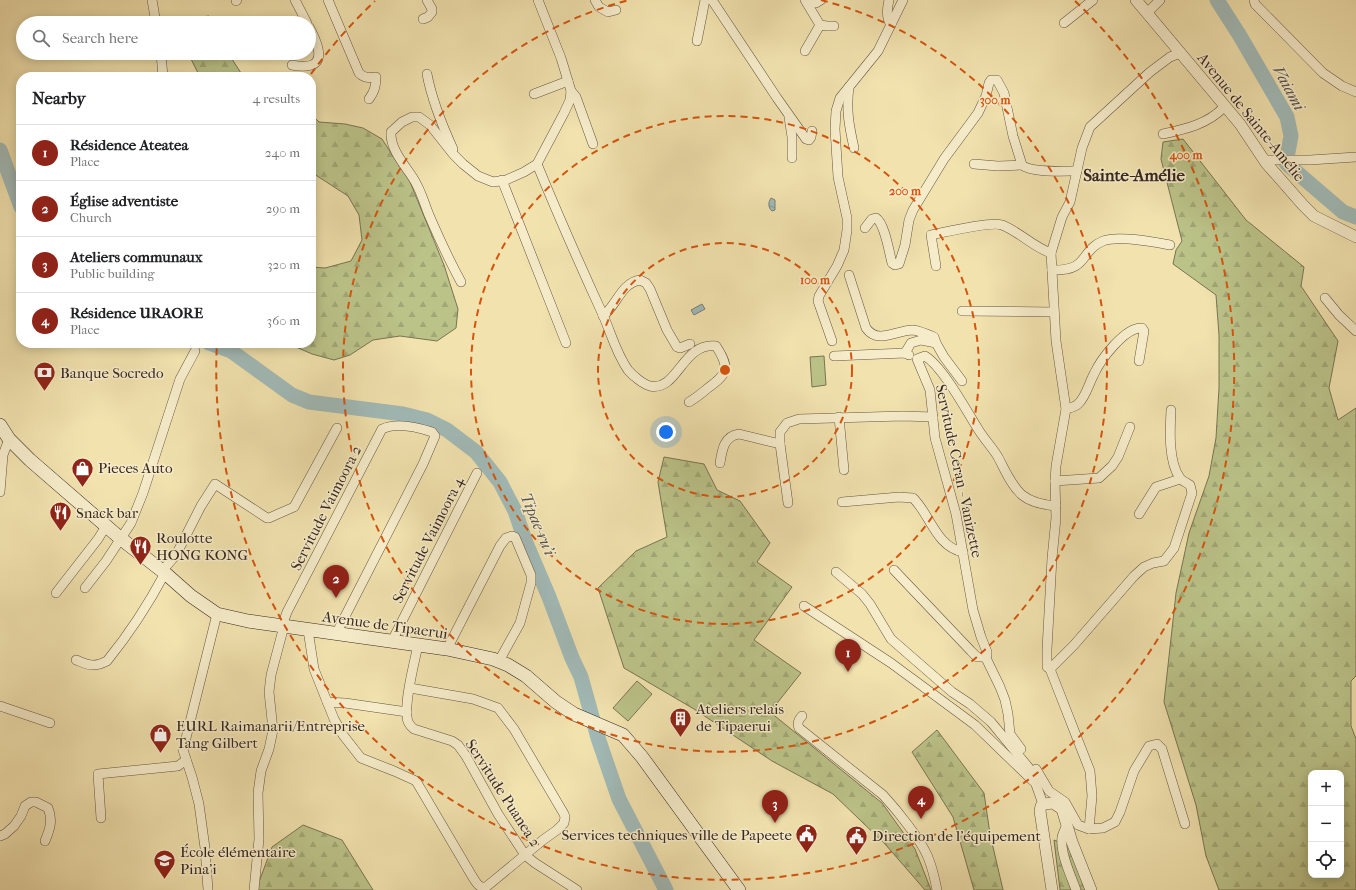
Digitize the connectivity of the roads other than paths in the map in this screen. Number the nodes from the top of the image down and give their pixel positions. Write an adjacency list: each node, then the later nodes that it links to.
1 (152, 0): 19 (street)
2 (295, 0): 20 (street)
3 (328, 0): 41 (street)
4 (427, 0): 21 (street)
5 (538, 0): 36 (street)
6 (595, 0): 17 (street)
7 (705, 0): 27 (street)
8 (712, 0): 43 (street)
9 (821, 0): 16 (street)
10 (889, 0): 24 (street)
11 (903, 0): 24 (street)
12 (1093, 0): 22 (street)
13 (1136, 0): 18 (street, Avenue de Sainte-Amélie)
14 (1160, 0): 18 (street)
15 (1254, 0): 39 (street)
16 (806, 1): 23 (street)
17 (616, 10)
18 (1147, 13): 29 (street, Avenue de Sainte-Amélie)
19 (155, 16)
20 (303, 16)
21 (423, 19)
22 (1064, 23)
23 (820, 25): 25 (street); 28 (street)
24 (892, 25): 37 (street)
25 (834, 26)
26 (316, 40): 31 (street)
27 (697, 41)
28 (804, 51)
29 (1180, 53): 42 (street, Avenue de Sainte-Amélie); 56 (street)
30 (162, 60): 34 (street)
31 (316, 60)
32 (316, 60): 33 (street)
33 (296, 69)
34 (163, 72)
35 (427, 74): 52 (street)
36 (568, 81): 38 (street); 40 (street)
37 (848, 87): 47 (street); 71 (street)
38 (571, 91): 46 (street); 51 (street)
39 (1356, 92)
40 (534, 94)
41 (369, 99)
42 (1224, 107): 45 (street); 50 (street, Avenue de Sainte-Amélie)
43 (788, 116): 44 (street); 49 (street)
44 (812, 130)
45 (1163, 134)
46 (593, 144)
47 (854, 148)
48 (1356, 157): 50 (street)
49 (792, 158)
50 (1265, 160): 59 (street, Avenue de Sainte-Amélie)
51 (539, 162): 53 (street); 57 (street); 69 (street)
52 (463, 164): 57 (street); 65 (street)
53 (526, 164)
54 (974, 164): 55 (street)
55 (1022, 165): 56 (street); 58 (street)
56 (1077, 171): 61 (street)
57 (502, 180): 72 (street)
58 (865, 228)
59 (1356, 236)
60 (1170, 244): 63 (street)
61 (1051, 253): 62 (street); 63 (street)
62 (936, 266)
63 (1052, 270): 68 (street)
64 (849, 275): 73 (street)
65 (461, 282)
66 (1325, 298): 70 (street)
67 (962, 311): 68 (street)
68 (1054, 312): 82 (street)
69 (603, 316): 74 (street); 81 (street)
70 (1356, 331)
71 (832, 341)
72 (566, 343)
73 (936, 343): 76 (street); 80 (street)
74 (690, 344)
75 (195, 351): 102 (street)
76 (905, 353): 77 (street); 78 (street)
77 (834, 356)
78 (917, 359): 85 (street, Servitude Ceran - Vanizette); 99 (street, Servitude Ceran - Vanizette)
79 (1139, 361): 82 (street)
80 (962, 381)
81 (689, 402)
82 (1066, 408): 95 (street)
83 (1171, 410): 94 (street)
84 (839, 417): 85 (street); 90 (street); 92 (street)
85 (934, 417): 103 (street, Servitude Ceran - Vanizette)
86 (0, 425): 89 (main road, Avenue de Tipaerui)
87 (1130, 427): 95 (street)
88 (337, 428): 105 (street)
89 (9, 438): 96 (street); 101 (main road, Avenue de Tipaerui)
90 (780, 444): 91 (street); 98 (street)
91 (720, 463)
92 (844, 470)
93 (478, 473): 114 (street, Servitude Vaimoora 4)
94 (1180, 478): 100 (street); 120 (street)
95 (1055, 481): 99 (street)
96 (0, 492)
97 (842, 502): 103 (street)
98 (788, 503)
99 (1056, 506): 120 (street)
100 (1139, 514)
101 (106, 526): 102 (main road, Avenue de Tipaerui); 108 (street)
102 (120, 538): 105 (main road, Avenue de Tipaerui); 107 (street)
103 (963, 552): 117 (street, Servitude Ceran - Vanizette)
104 (894, 570): 117 (street)
105 (163, 572): 110 (main road, Avenue de Tipaerui); 118 (street)
106 (836, 572): 128 (street)
107 (85, 588)
108 (56, 593)
109 (804, 606): 128 (street)
110 (217, 614): 111 (main road, Avenue de Tipaerui); 127 (street)
111 (283, 626): 112 (main road, Avenue de Tipaerui); 113 (street, Servitude Vaimoora 2); 138 (street)
112 (308, 630): 113 (main road, Avenue de Tipaerui); 122 (street)
113 (336, 634): 114 (main road, Avenue de Tipaerui)
114 (392, 641): 115 (main road, Avenue de Tipaerui)
115 (418, 645): 116 (main road, Avenue de Tipaerui); 121 (street, Servitude Puanea 2)
116 (447, 649): 119 (main road, Avenue de Tipaerui); 119 (street)
117 (985, 656): 128 (street, Servitude Ceran - Vanizette)
118 (76, 660)
119 (500, 661): 140 (main road, Avenue de Tipaerui)
120 (1050, 669): 133 (street)
121 (410, 688): 124 (street, Servitude Puanea 2); 136 (street)
122 (327, 702): 124 (street); 136 (street)
123 (0, 706): 126 (street)
124 (407, 712): 136 (street, Servitude Puanea 2)
125 (802, 716): 141 (street)
126 (50, 723)
127 (186, 760): 130 (street); 137 (street)
128 (1036, 778): 129 (street); 133 (street)
129 (1043, 804): 132 (street); 142 (street)
130 (101, 818)
131 (1186, 824): 133 (street)
132 (1067, 825): 143 (street); 144 (street)
133 (1089, 829)
134 (0, 836): 135 (street)
135 (45, 841)
136 (525, 855): 139 (street, Servitude Puanea 2)
137 (208, 890)
138 (254, 890)
139 (577, 890)
140 (740, 890)
141 (937, 890)
142 (1052, 890)
143 (1076, 890)
144 (1091, 890)

